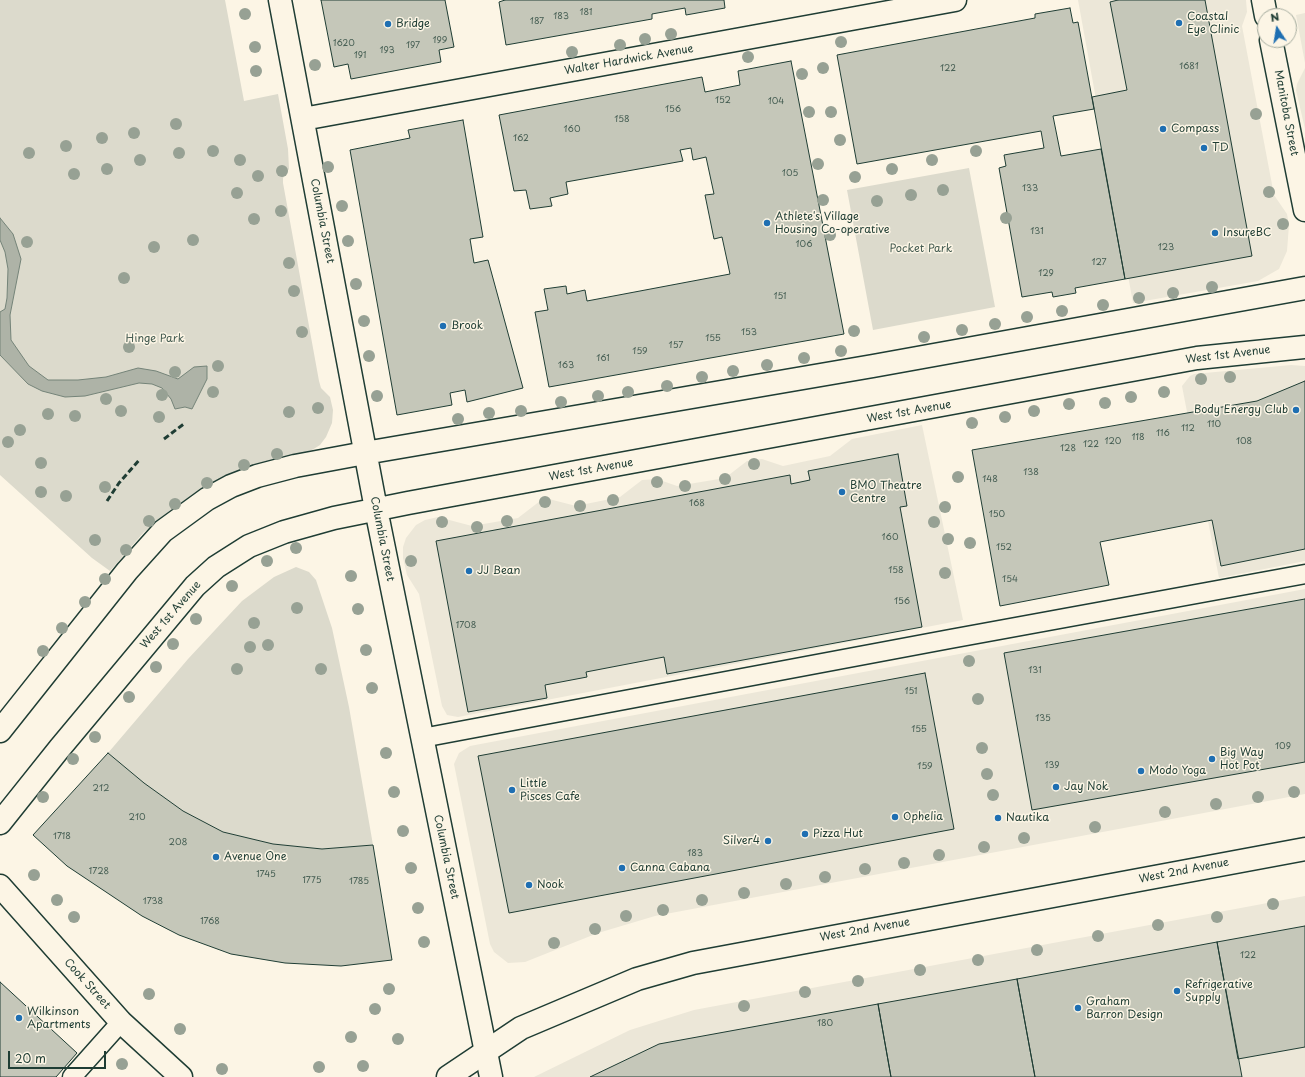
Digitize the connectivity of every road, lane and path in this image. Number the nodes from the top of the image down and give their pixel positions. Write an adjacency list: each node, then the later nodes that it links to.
1 (280, 0): 4 (street, Columbia Street)
2 (955, 0): 4 (street, Walter Hardwick Avenue)
3 (1273, 48): 5 (street, Manitoba Street)
4 (303, 119): 8 (street, Columbia Street)
5 (1305, 210)
6 (1305, 288): 8 (street)
7 (1305, 347): 9 (street, West 1st Avenue)
8 (365, 453): 9 (street, Columbia Street); 11 (street)
9 (376, 509): 12 (street, Columbia Street); 13 (street, West 1st Avenue)
10 (1305, 574): 12 (lane)
11 (0, 731)
12 (422, 738): 17 (street, Columbia Street)
13 (0, 823)
14 (1305, 849): 17 (street, West 2nd Avenue)
15 (0, 886): 16 (street, Cook Street)
16 (121, 1022): 18 (lane); 19 (street, Cook Street)
17 (486, 1052): 20 (street, West 2nd Avenue); 21 (street, Columbia Street)
18 (72, 1077)
19 (181, 1077)
20 (448, 1077)
21 (491, 1077)

